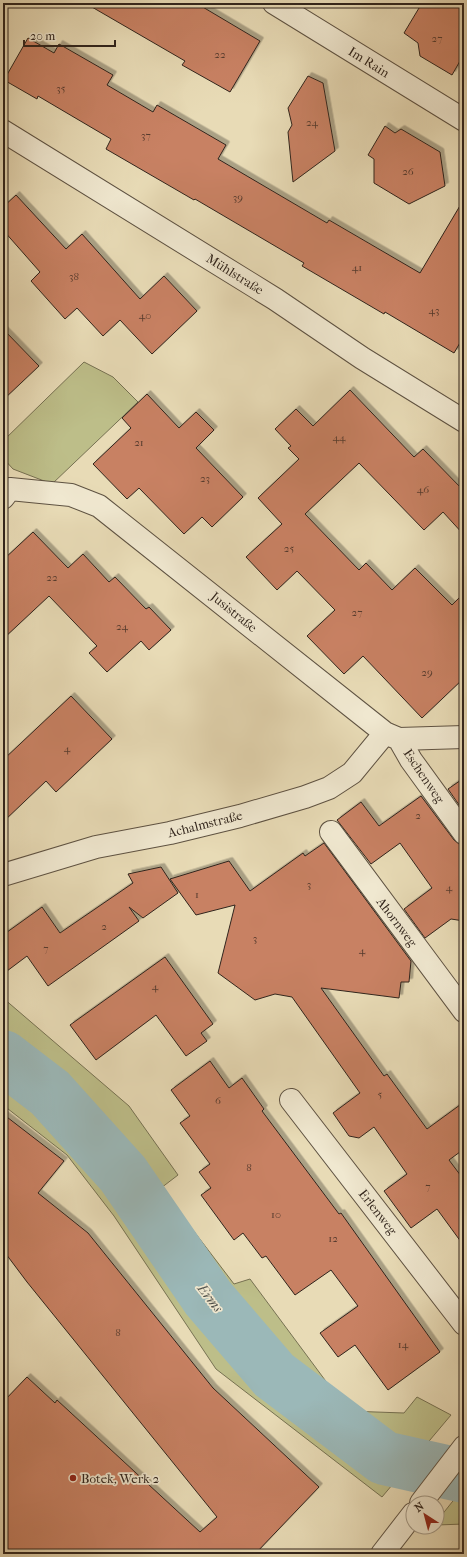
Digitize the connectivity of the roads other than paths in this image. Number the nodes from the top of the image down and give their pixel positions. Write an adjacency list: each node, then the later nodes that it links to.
1 (274, 3): 2 (street, Im Rain)
2 (464, 120)
3 (3, 131): 4 (street, Mühlstraße)
4 (464, 421)
5 (5, 489): 6 (street, Jusistraße)
6 (392, 736): 7 (street); 9 (street, Eschenweg); 10 (street, Achalmstraße)
7 (464, 737)
8 (331, 832): 11 (street, Ahornweg)
9 (464, 833)
10 (3, 875)
11 (464, 1011)
12 (291, 1100): 13 (street, Erlenweg)
13 (464, 1324)
14 (464, 1447): 15 (street)
15 (427, 1495)
16 (405, 1525): 17 (street)
17 (382, 1554)

